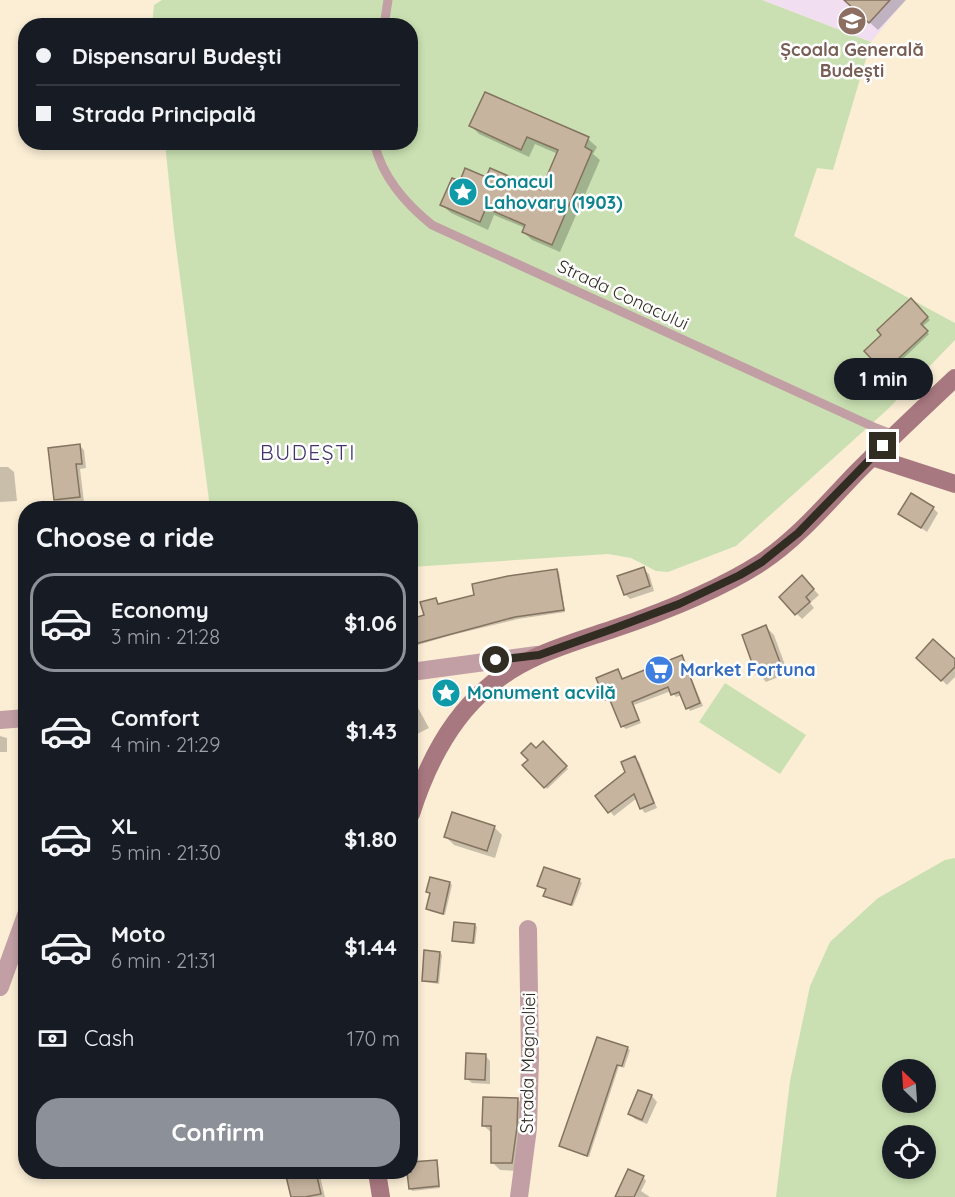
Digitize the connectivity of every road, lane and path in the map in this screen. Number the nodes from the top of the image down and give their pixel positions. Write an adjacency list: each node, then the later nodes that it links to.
1 (388, 0): 2 (lane)
2 (385, 18)
3 (377, 150): 5 (lane, Strada Conacului)
4 (955, 378): 5 (main road)
5 (894, 435): 6 (main road)
6 (872, 457): 7 (main road); 8 (main road)
7 (955, 484)
8 (539, 655): 9 (street); 12 (main road)
9 (418, 671)
10 (18, 719): 11 (street)
11 (0, 720)
12 (418, 797)
13 (528, 929): 18 (street, Strada Magnoliei)
14 (18, 937): 15 (street)
15 (0, 987)
16 (378, 1179): 17 (main road)
17 (381, 1197)
18 (519, 1197)

